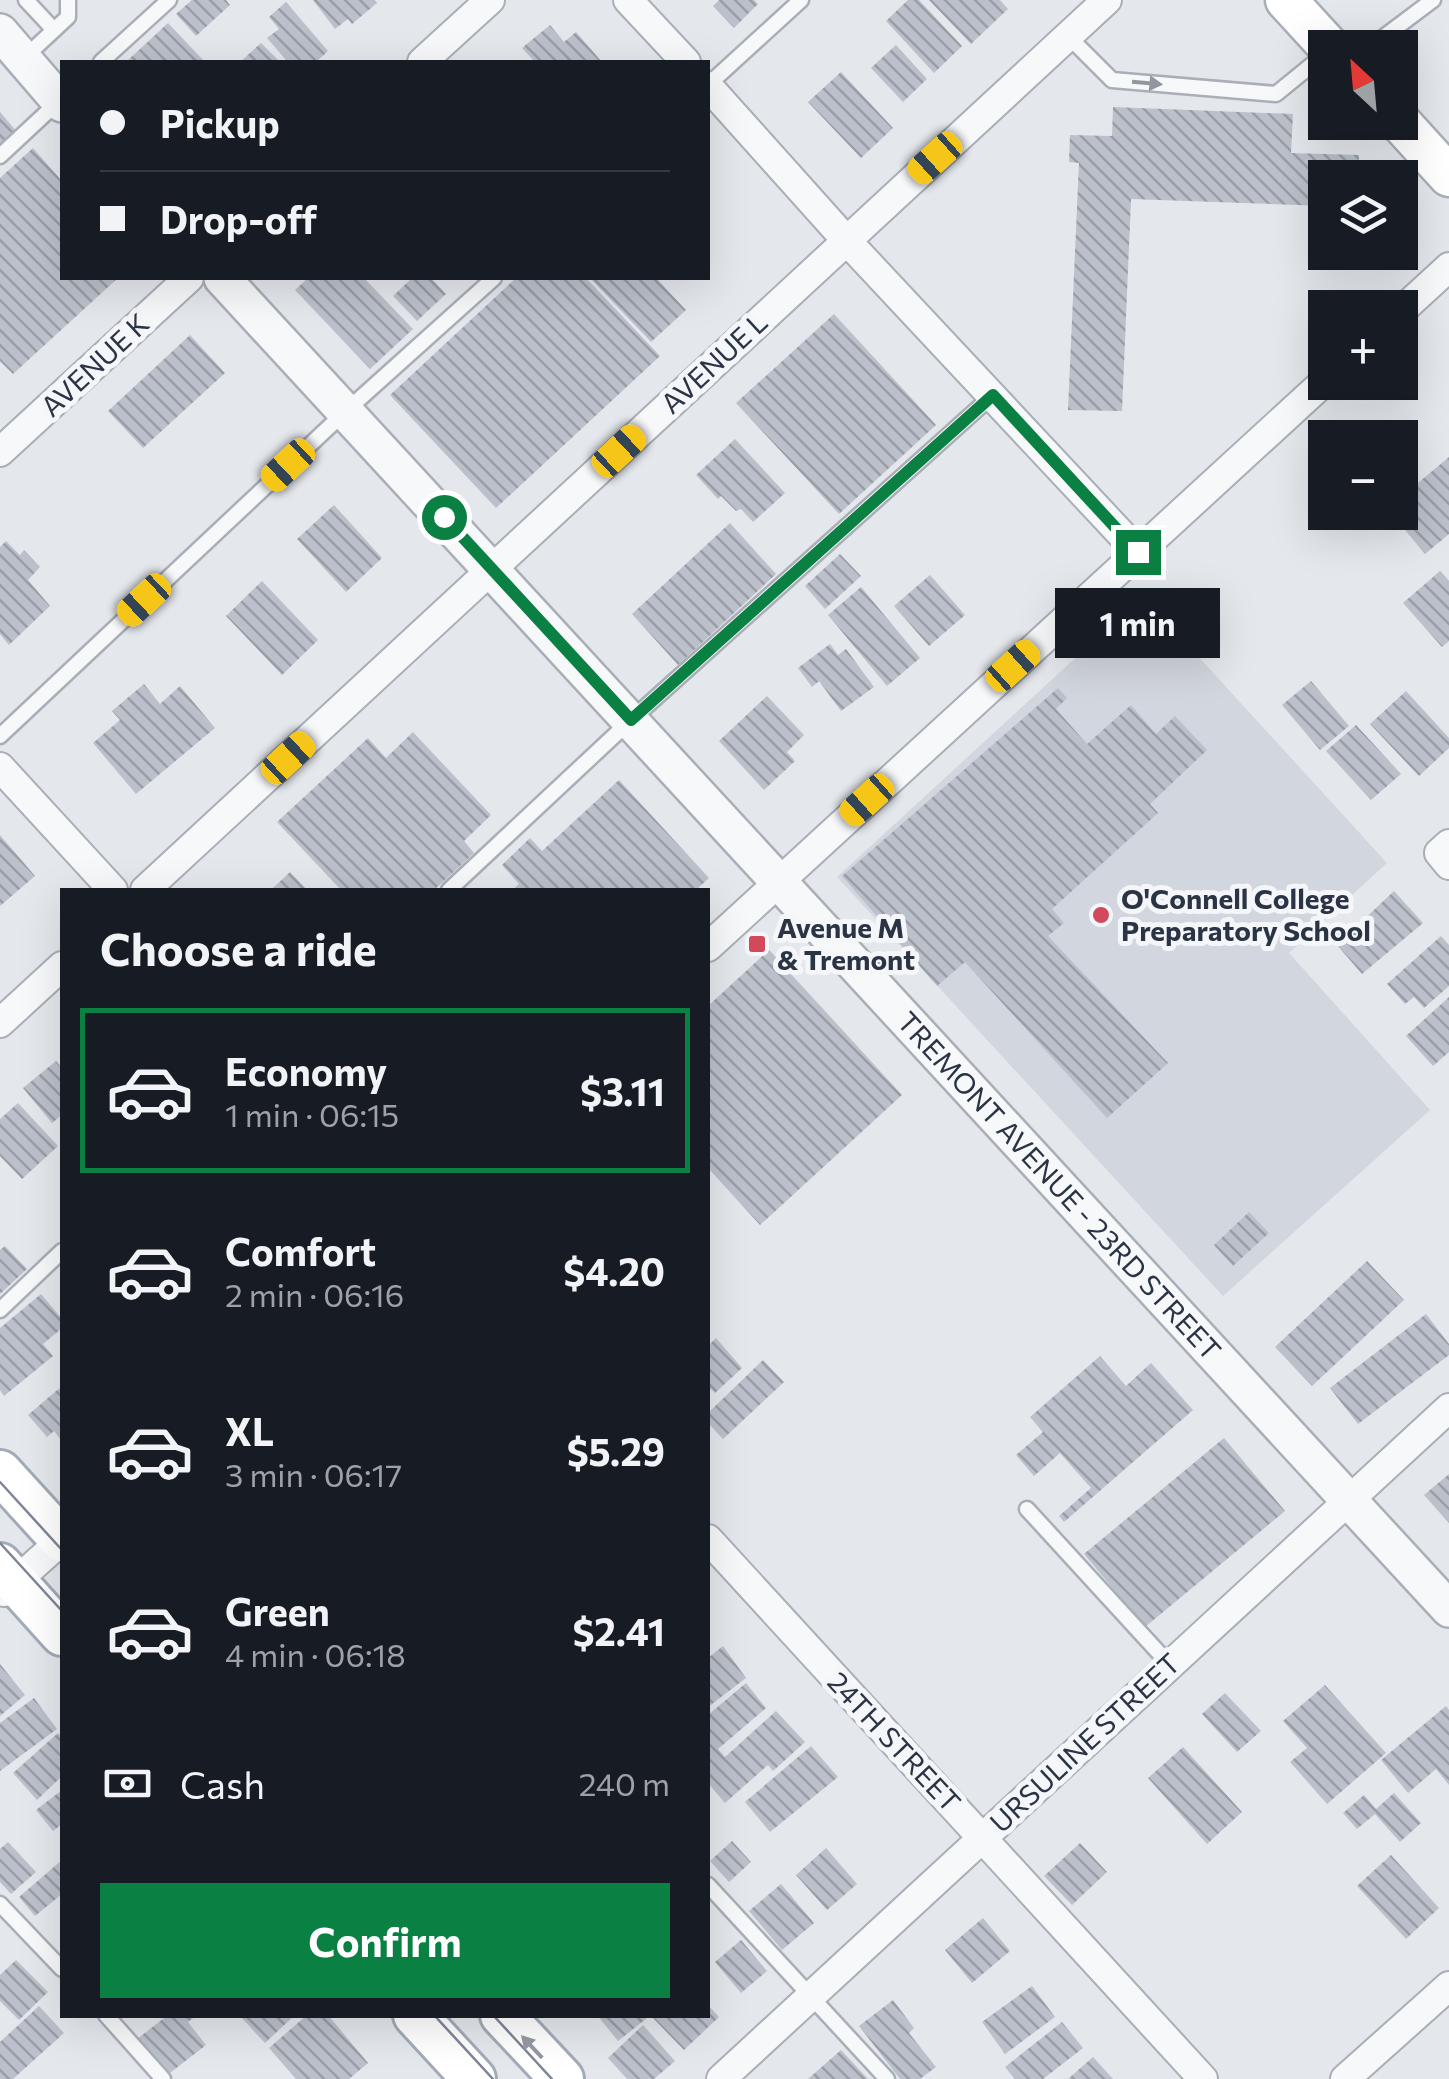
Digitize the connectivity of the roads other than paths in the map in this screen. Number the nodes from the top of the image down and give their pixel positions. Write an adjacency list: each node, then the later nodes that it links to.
1 (26, 0): 10 (lane)
2 (68, 0): 10 (lane)
3 (169, 0): 16 (lane)
4 (490, 0): 17 (street)
5 (628, 0): 18 (street)
6 (801, 0): 20 (lane)
7 (1106, 0): 14 (street, AVENUE L)
8 (1286, 0): 11 (main road)
9 (1433, 0): 12 (lane)
10 (54, 30): 15 (lane)
11 (1314, 30)
12 (1392, 30)
13 (0, 32): 15 (street)
14 (1068, 36): 19 (lane, one-way to 19); 27 (street, AVENUE L)
15 (23, 59): 22 (street)
16 (103, 60)
17 (424, 60)
18 (684, 60)
19 (1308, 68)
20 (710, 83)
21 (710, 87): 27 (street)
22 (60, 99)
23 (60, 103): 25 (lane)
24 (1416, 140): 26 (main road)
25 (0, 156)
26 (1449, 176)
27 (846, 240): 33 (street); 38 (street, AVENUE L)
28 (1449, 267): 32 (street)
29 (187, 280): 36 (street, AVENUE K)
30 (224, 280): 35 (street, TREMONT AVENUE - 23RD STREET)
31 (492, 280): 35 (lane)
32 (1418, 295)
33 (993, 395): 37 (street); 39 (lane)
34 (1308, 397): 37 (street)
35 (346, 411): 38 (street, TREMONT AVENUE - 23RD STREET); 40 (lane)
36 (0, 452)
37 (1138, 552): 42 (street)
38 (492, 570): 39 (street, TREMONT AVENUE - 23RD STREET); 44 (street, AVENUE L)
39 (631, 720): 42 (street, TREMONT AVENUE - 23RD STREET); 45 (lane)
40 (0, 736)
41 (0, 767): 43 (street)
42 (779, 881): 46 (street); 53 (street, TREMONT AVENUE - 23RD STREET)
43 (111, 888)
44 (147, 888)
45 (451, 888)
46 (710, 945)
47 (60, 968): 48 (street)
48 (0, 1023)
49 (60, 1253): 50 (lane)
50 (0, 1310)
51 (1449, 1408): 53 (street, URSULINE STREET)
52 (0, 1472): 55 (main road)
53 (1350, 1500): 59 (street, TREMONT AVENUE - 23RD STREET); 61 (street, URSULINE STREET)
54 (1027, 1509): 61 (lane)
55 (60, 1538)
56 (710, 1540): 62 (street, 24TH STREET)
57 (60, 1541): 58 (street)
58 (5, 1581): 60 (main road)
59 (1449, 1608)
60 (60, 1632)
61 (1170, 1665): 62 (street, URSULINE STREET)
62 (982, 1838): 67 (street, URSULINE STREET); 76 (street, 24TH STREET)
63 (710, 1887): 67 (lane)
64 (0, 1904): 65 (lane)
65 (60, 1967)
66 (1449, 1986): 77 (street)
67 (810, 1996): 74 (street, URSULINE STREET); 75 (lane)
68 (109, 2018): 71 (lane)
69 (418, 2018): 72 (main road)
70 (505, 2018): 73 (main road, one-way to 70)
71 (163, 2079)
72 (474, 2079)
73 (562, 2079)
74 (720, 2079)
75 (887, 2079)
76 (1203, 2079)
77 (1345, 2079)

